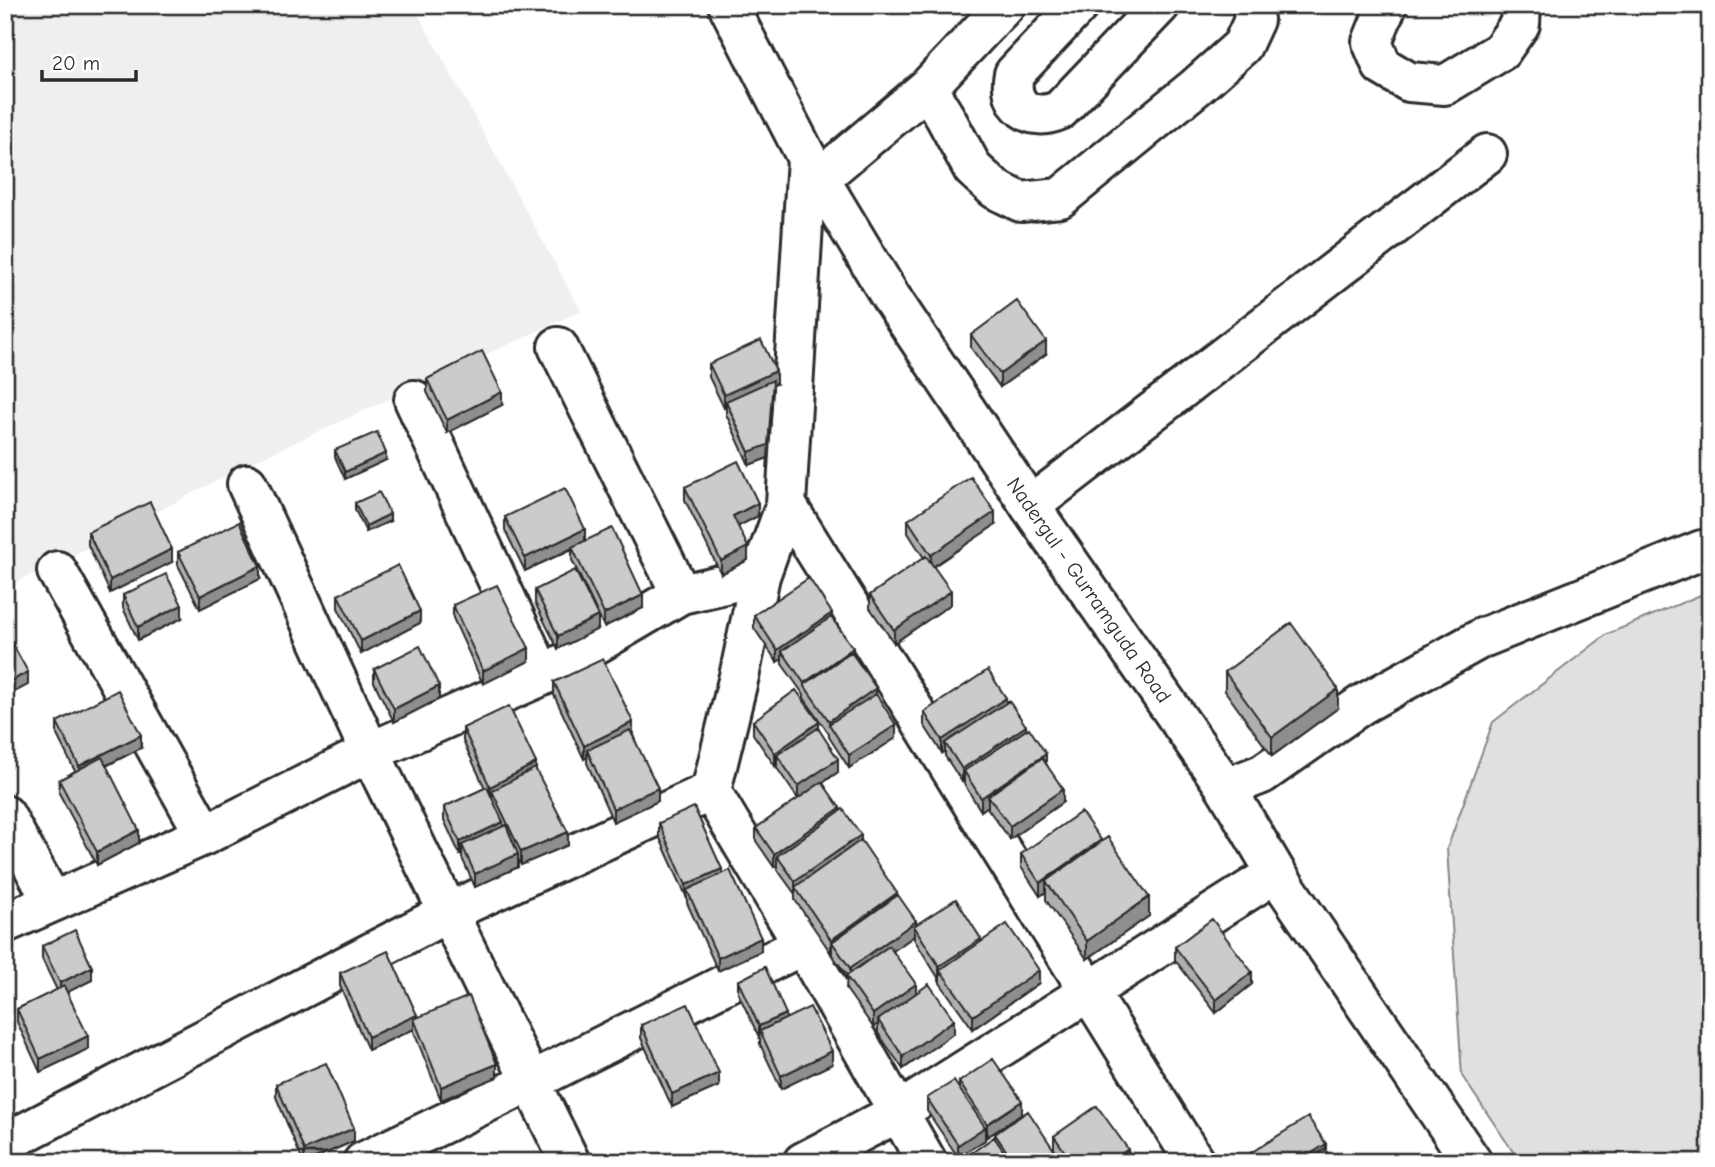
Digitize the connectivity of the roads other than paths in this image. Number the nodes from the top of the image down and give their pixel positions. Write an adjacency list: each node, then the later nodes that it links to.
1 (728, 5): 10 (street, Nadergul - Gurramguda Road)
2 (1005, 5): 8 (street)
3 (1079, 5): 4 (street)
4 (1160, 5)
5 (1252, 5): 8 (street)
6 (1387, 5): 7 (street)
7 (1521, 5)
8 (927, 88): 10 (street)
9 (1487, 154): 15 (street)
10 (813, 169): 14 (street); 15 (street, Nadergul - Gurramguda Road)
11 (558, 346): 19 (street)
12 (414, 400): 20 (street)
13 (247, 484): 21 (street)
14 (786, 504): 18 (street); 31 (street)
15 (1030, 506): 22 (street, Nadergul - Gurramguda Road)
16 (1702, 550): 22 (street)
17 (57, 571): 25 (street)
18 (760, 576): 19 (street); 23 (street)
19 (681, 593): 20 (street)
20 (542, 676): 21 (street)
21 (370, 752): 25 (street); 28 (street)
22 (1226, 788): 26 (street, Nadergul - Gurramguda Road)
23 (711, 791): 28 (street); 30 (street)
24 (5, 814): 27 (street)
25 (205, 835): 27 (street)
26 (1276, 873): 31 (street); 40 (street, Nadergul - Gurramguda Road)
27 (52, 901): 29 (street)
28 (449, 912): 32 (street); 34 (street)
29 (5, 923)
30 (803, 945): 32 (street); 33 (street)
31 (1090, 993): 33 (street); 39 (street)
32 (532, 1081): 35 (street); 36 (street)
33 (897, 1113): 37 (street); 38 (street)
34 (5, 1143)
35 (363, 1162)
36 (570, 1162)
37 (803, 1162)
38 (927, 1162)
39 (1195, 1162)
40 (1472, 1162)

